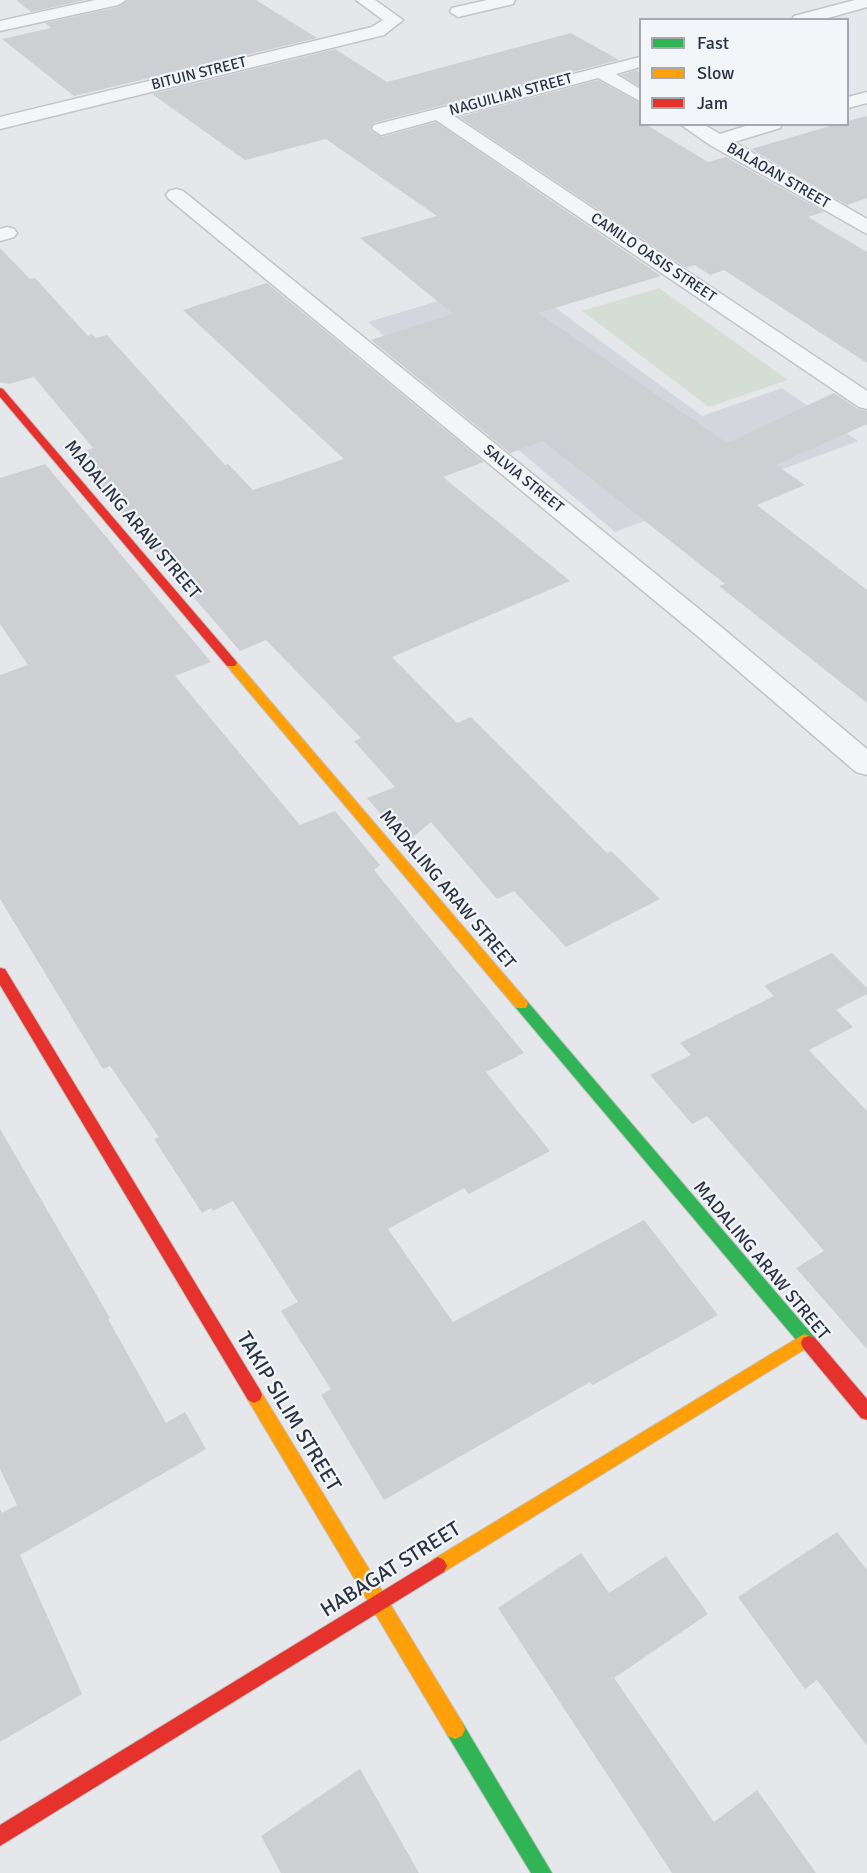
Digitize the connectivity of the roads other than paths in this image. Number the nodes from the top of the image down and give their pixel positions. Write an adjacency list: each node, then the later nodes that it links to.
1 (118, 0): 7 (street)
2 (364, 0): 14 (street, BITUIN STREET)
3 (507, 0): 5 (street)
4 (867, 2): 6 (street)
5 (458, 12)
6 (807, 18)
7 (0, 26)
8 (639, 62): 9 (street, NAGUILIAN STREET)
9 (600, 72): 10 (street); 13 (street, NAGUILIAN STREET)
10 (639, 95)
11 (867, 97): 12 (street)
12 (849, 103)
13 (438, 114): 17 (street, NAGUILIAN STREET); 22 (street, CAMILO OASIS STREET)
14 (0, 123)
15 (692, 126): 18 (street, BALAOAN STREET)
16 (766, 126): 18 (street)
17 (381, 129)
18 (717, 141): 20 (street, BALAOAN STREET)
19 (176, 195): 23 (street, SALVIA STREET)
20 (867, 228)
21 (0, 391): 25 (street, MADALING ARAW STREET)
22 (867, 402)
23 (867, 765)
24 (0, 973): 27 (street, TAKIP SILIM STREET)
25 (804, 1341): 26 (street, MADALING ARAW STREET); 27 (street, HABAGAT STREET)
26 (867, 1412)
27 (377, 1602): 28 (street, HABAGAT STREET); 29 (street, TAKIP SILIM STREET)
28 (0, 1836)
29 (542, 1873)

